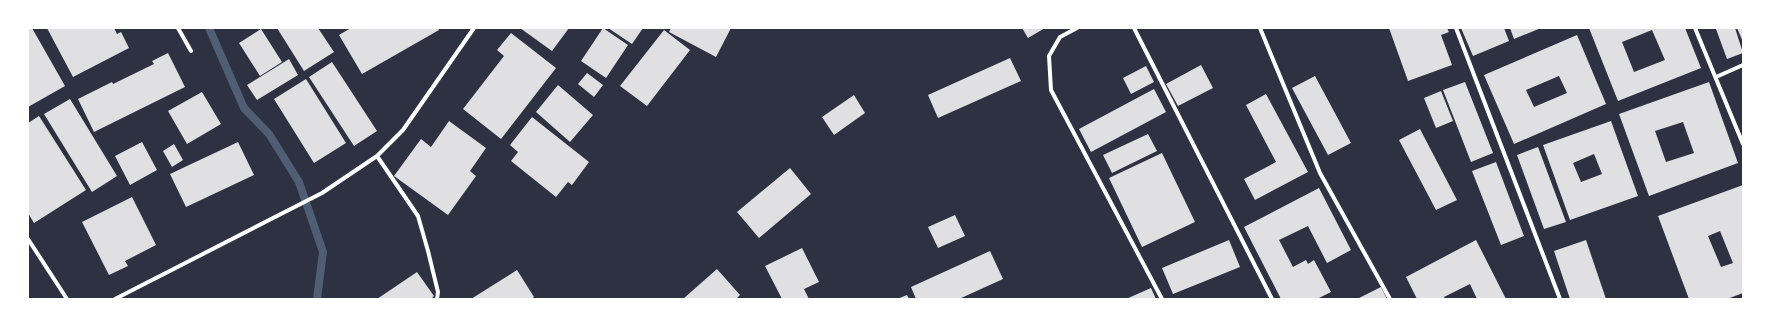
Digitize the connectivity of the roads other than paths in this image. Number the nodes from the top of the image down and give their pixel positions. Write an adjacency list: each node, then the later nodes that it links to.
1 (178, 28): 8 (street)
2 (474, 28): 12 (street)
3 (1077, 28): 17 (street)
4 (1134, 28): 18 (street)
5 (1260, 28): 19 (street)
6 (1456, 28): 20 (street)
7 (1695, 28): 10 (street)
8 (191, 50)
9 (1743, 65): 10 (street)
10 (1716, 77): 11 (street)
11 (1743, 144)
12 (377, 156): 15 (street); 16 (street)
13 (28, 239): 14 (street)
14 (65, 298)
15 (114, 299)
16 (437, 299)
17 (1162, 299)
18 (1272, 299)
19 (1390, 299)
20 (1560, 299)

